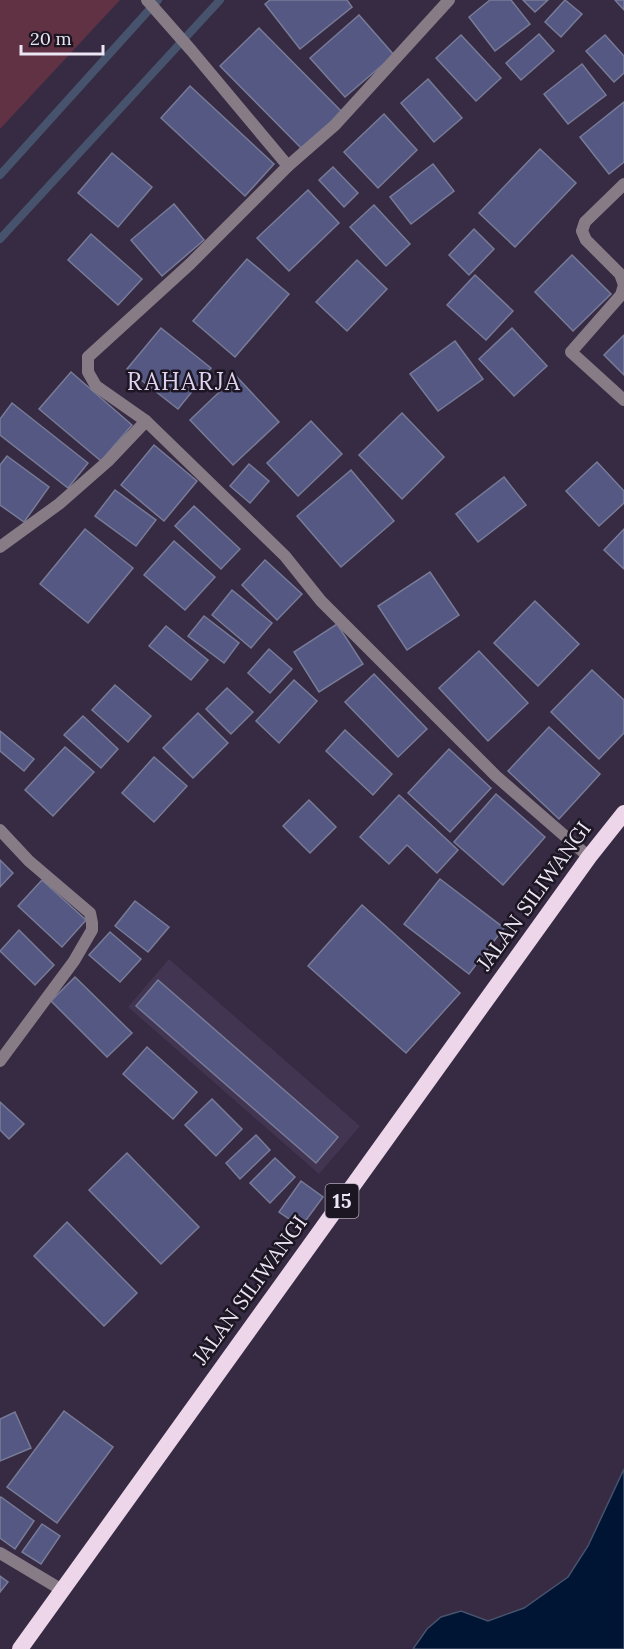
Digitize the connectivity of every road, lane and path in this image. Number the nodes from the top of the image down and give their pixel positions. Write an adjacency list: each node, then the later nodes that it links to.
1 (449, 0): 3 (street)
2 (147, 1): 3 (street)
3 (288, 166): 6 (street)
4 (624, 184): 5 (street)
5 (624, 400)
6 (146, 421): 7 (street); 10 (street)
7 (0, 547)
8 (624, 813): 10 (highway, JALAN SILIWANGI / 15)
9 (0, 831): 11 (street)
10 (589, 857): 13 (highway, JALAN SILIWANGI / 15)
11 (0, 1061)
12 (0, 1553): 13 (street)
13 (62, 1590): 14 (highway, JALAN SILIWANGI / 15)
14 (20, 1649)

